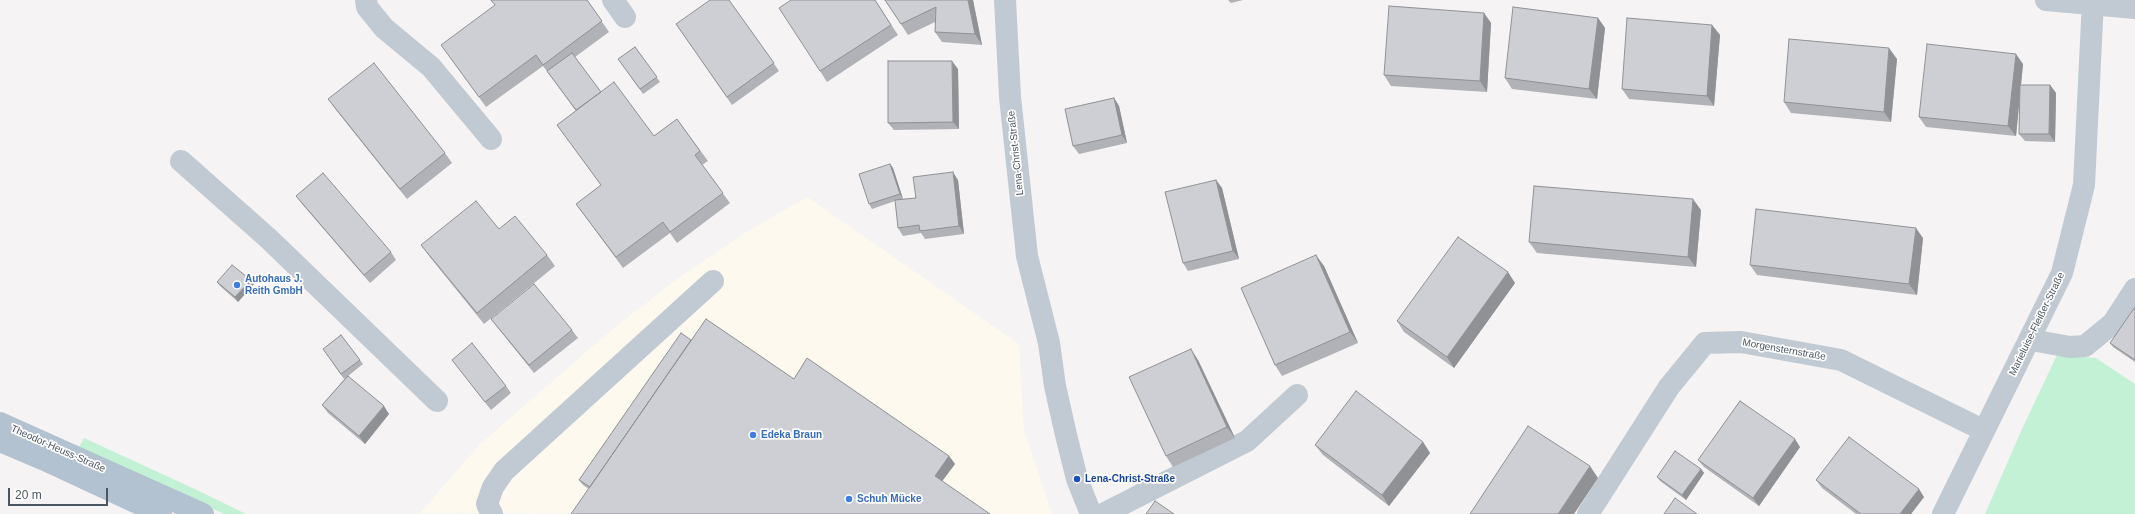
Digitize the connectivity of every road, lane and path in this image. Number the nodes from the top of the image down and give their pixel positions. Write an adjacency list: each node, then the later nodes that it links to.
1 (366, 0): 6 (street)
2 (1006, 0): 19 (street, Lena-Christ-Straße)
3 (2046, 0): 4 (street)
4 (2093, 2): 5 (street); 10 (street, Marieluise-Fleißer-Straße)
5 (2135, 8)
6 (491, 139)
7 (181, 161): 12 (street)
8 (713, 281): 18 (street)
9 (2135, 289): 10 (street)
10 (2030, 340): 14 (street, Marieluise-Fleißer-Straße)
11 (1297, 395): 20 (street)
12 (437, 401)
13 (0, 423): 17 (main road, Theodor-Heuss-Straße)
14 (1983, 430): 21 (street, Morgensternstraße); 22 (street, Marieluise-Fleißer-Straße)
15 (0, 441): 16 (main road, Theodor-Heuss-Straße)
16 (162, 514)
17 (203, 514)
18 (492, 514)
19 (1091, 514)
20 (1103, 514)
21 (1588, 514)
22 (1943, 514)

